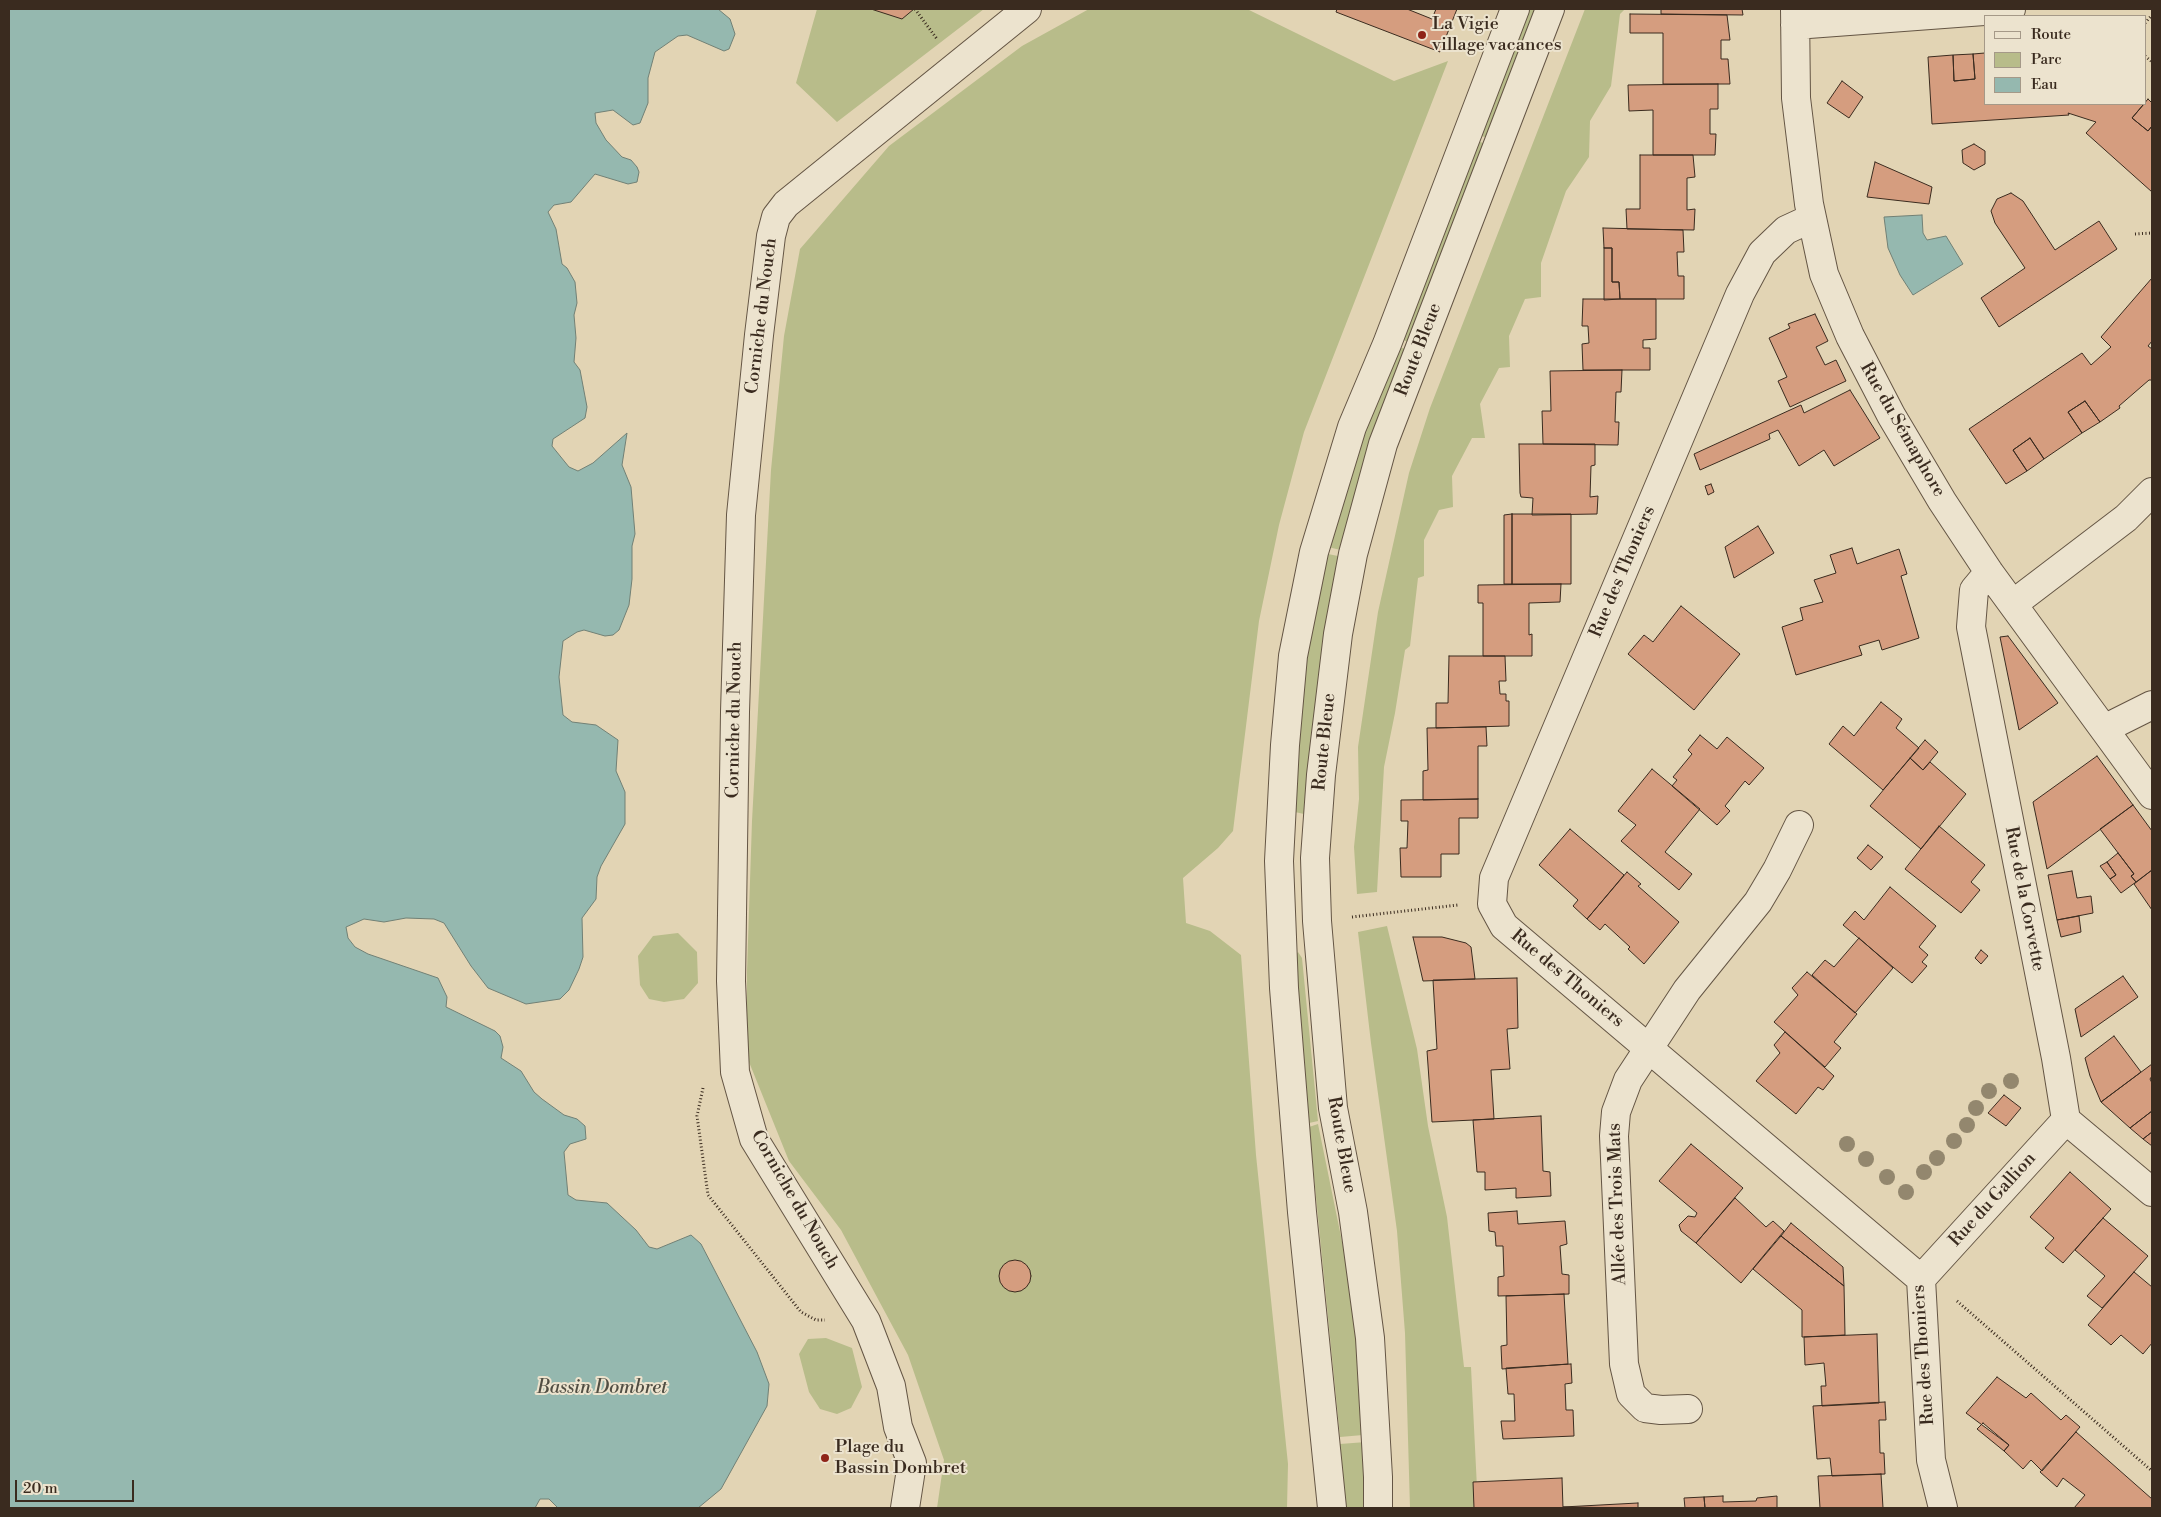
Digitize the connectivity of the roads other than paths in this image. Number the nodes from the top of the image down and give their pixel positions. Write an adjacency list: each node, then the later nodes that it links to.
1 (1027, 9): 19 (street, Corniche du Nouch)
2 (1515, 9): 20 (street, Route Bleue)
3 (1550, 9): 21 (street, Route Bleue)
4 (2012, 9): 5 (street)
5 (1795, 17): 6 (street, Rue du Sémaphore)
6 (1812, 218): 8 (street, Rue du Sémaphore); 14 (street, Rue des Thoniers)
7 (2152, 492): 9 (street)
8 (1989, 572): 9 (street, Rue du Sémaphore); 15 (street, Rue de la Corvette)
9 (2013, 604): 11 (street, Rue du Sémaphore)
10 (2152, 705): 11 (street)
11 (2104, 729): 12 (street, Rue du Sémaphore)
12 (2152, 795)
13 (1799, 825): 14 (street, Allée des Trois Mats)
14 (1650, 1048): 17 (street, Rue des Thoniers); 18 (street, Allée des Trois Mats)
15 (2066, 1120): 16 (street); 17 (street, Rue du Gallion)
16 (2152, 1192)
17 (1921, 1279): 22 (street, Rue des Thoniers)
18 (1688, 1409)
19 (905, 1508)
20 (1332, 1508)
21 (1378, 1508)
22 (1943, 1508)

